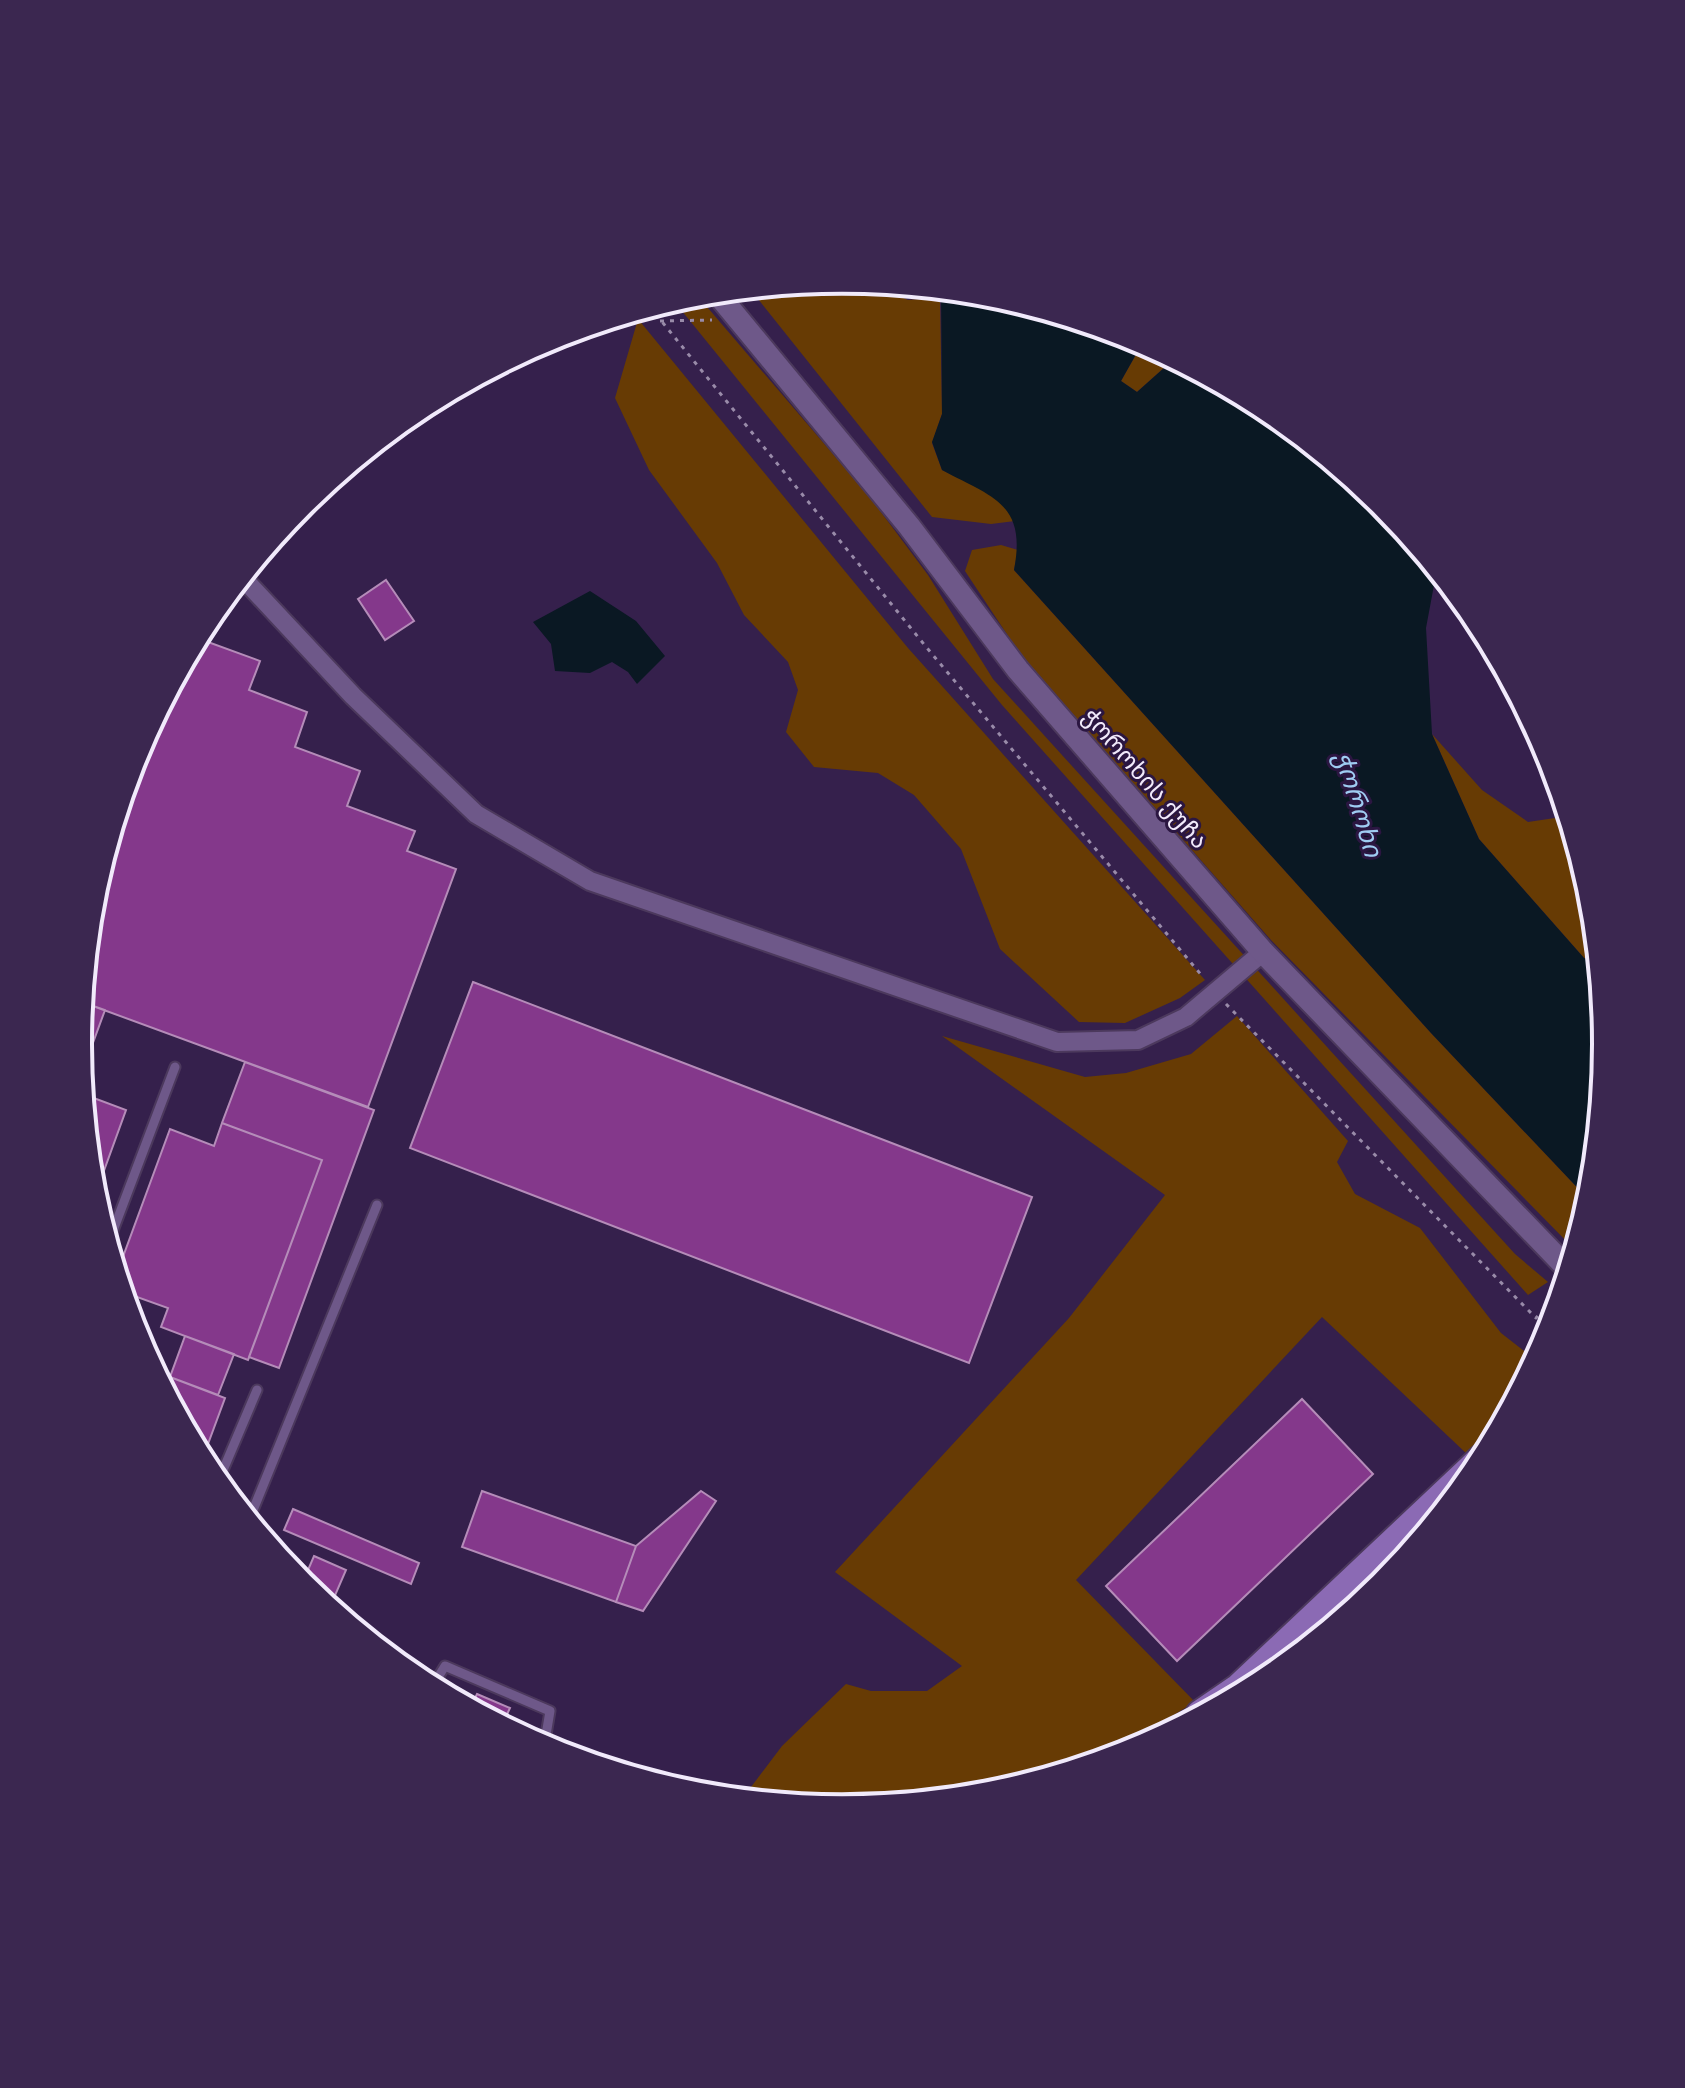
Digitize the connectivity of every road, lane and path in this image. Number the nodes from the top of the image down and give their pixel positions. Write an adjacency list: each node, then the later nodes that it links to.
1 (725, 303): 3 (street, ჭოროხის ქუჩა)
2 (657, 317): 4 (path)
3 (739, 320): 4 (path); 6 (street, ჭოროხის ქუჩა)
4 (660, 321): 7 (path)
5 (249, 585): 7 (street)
6 (1263, 952): 7 (street); 11 (street, ჭოროხის ქუჩა)
7 (1214, 991): 12 (path)
8 (175, 1067): 10 (lane)
9 (377, 1205): 16 (lane)
10 (115, 1226)
11 (1560, 1261)
12 (1544, 1308)
13 (257, 1390): 14 (lane)
14 (224, 1469)
15 (1436, 1504): 17 (highway)
16 (253, 1509)
17 (1273, 1658)
18 (439, 1676): 19 (lane)
19 (546, 1733)

